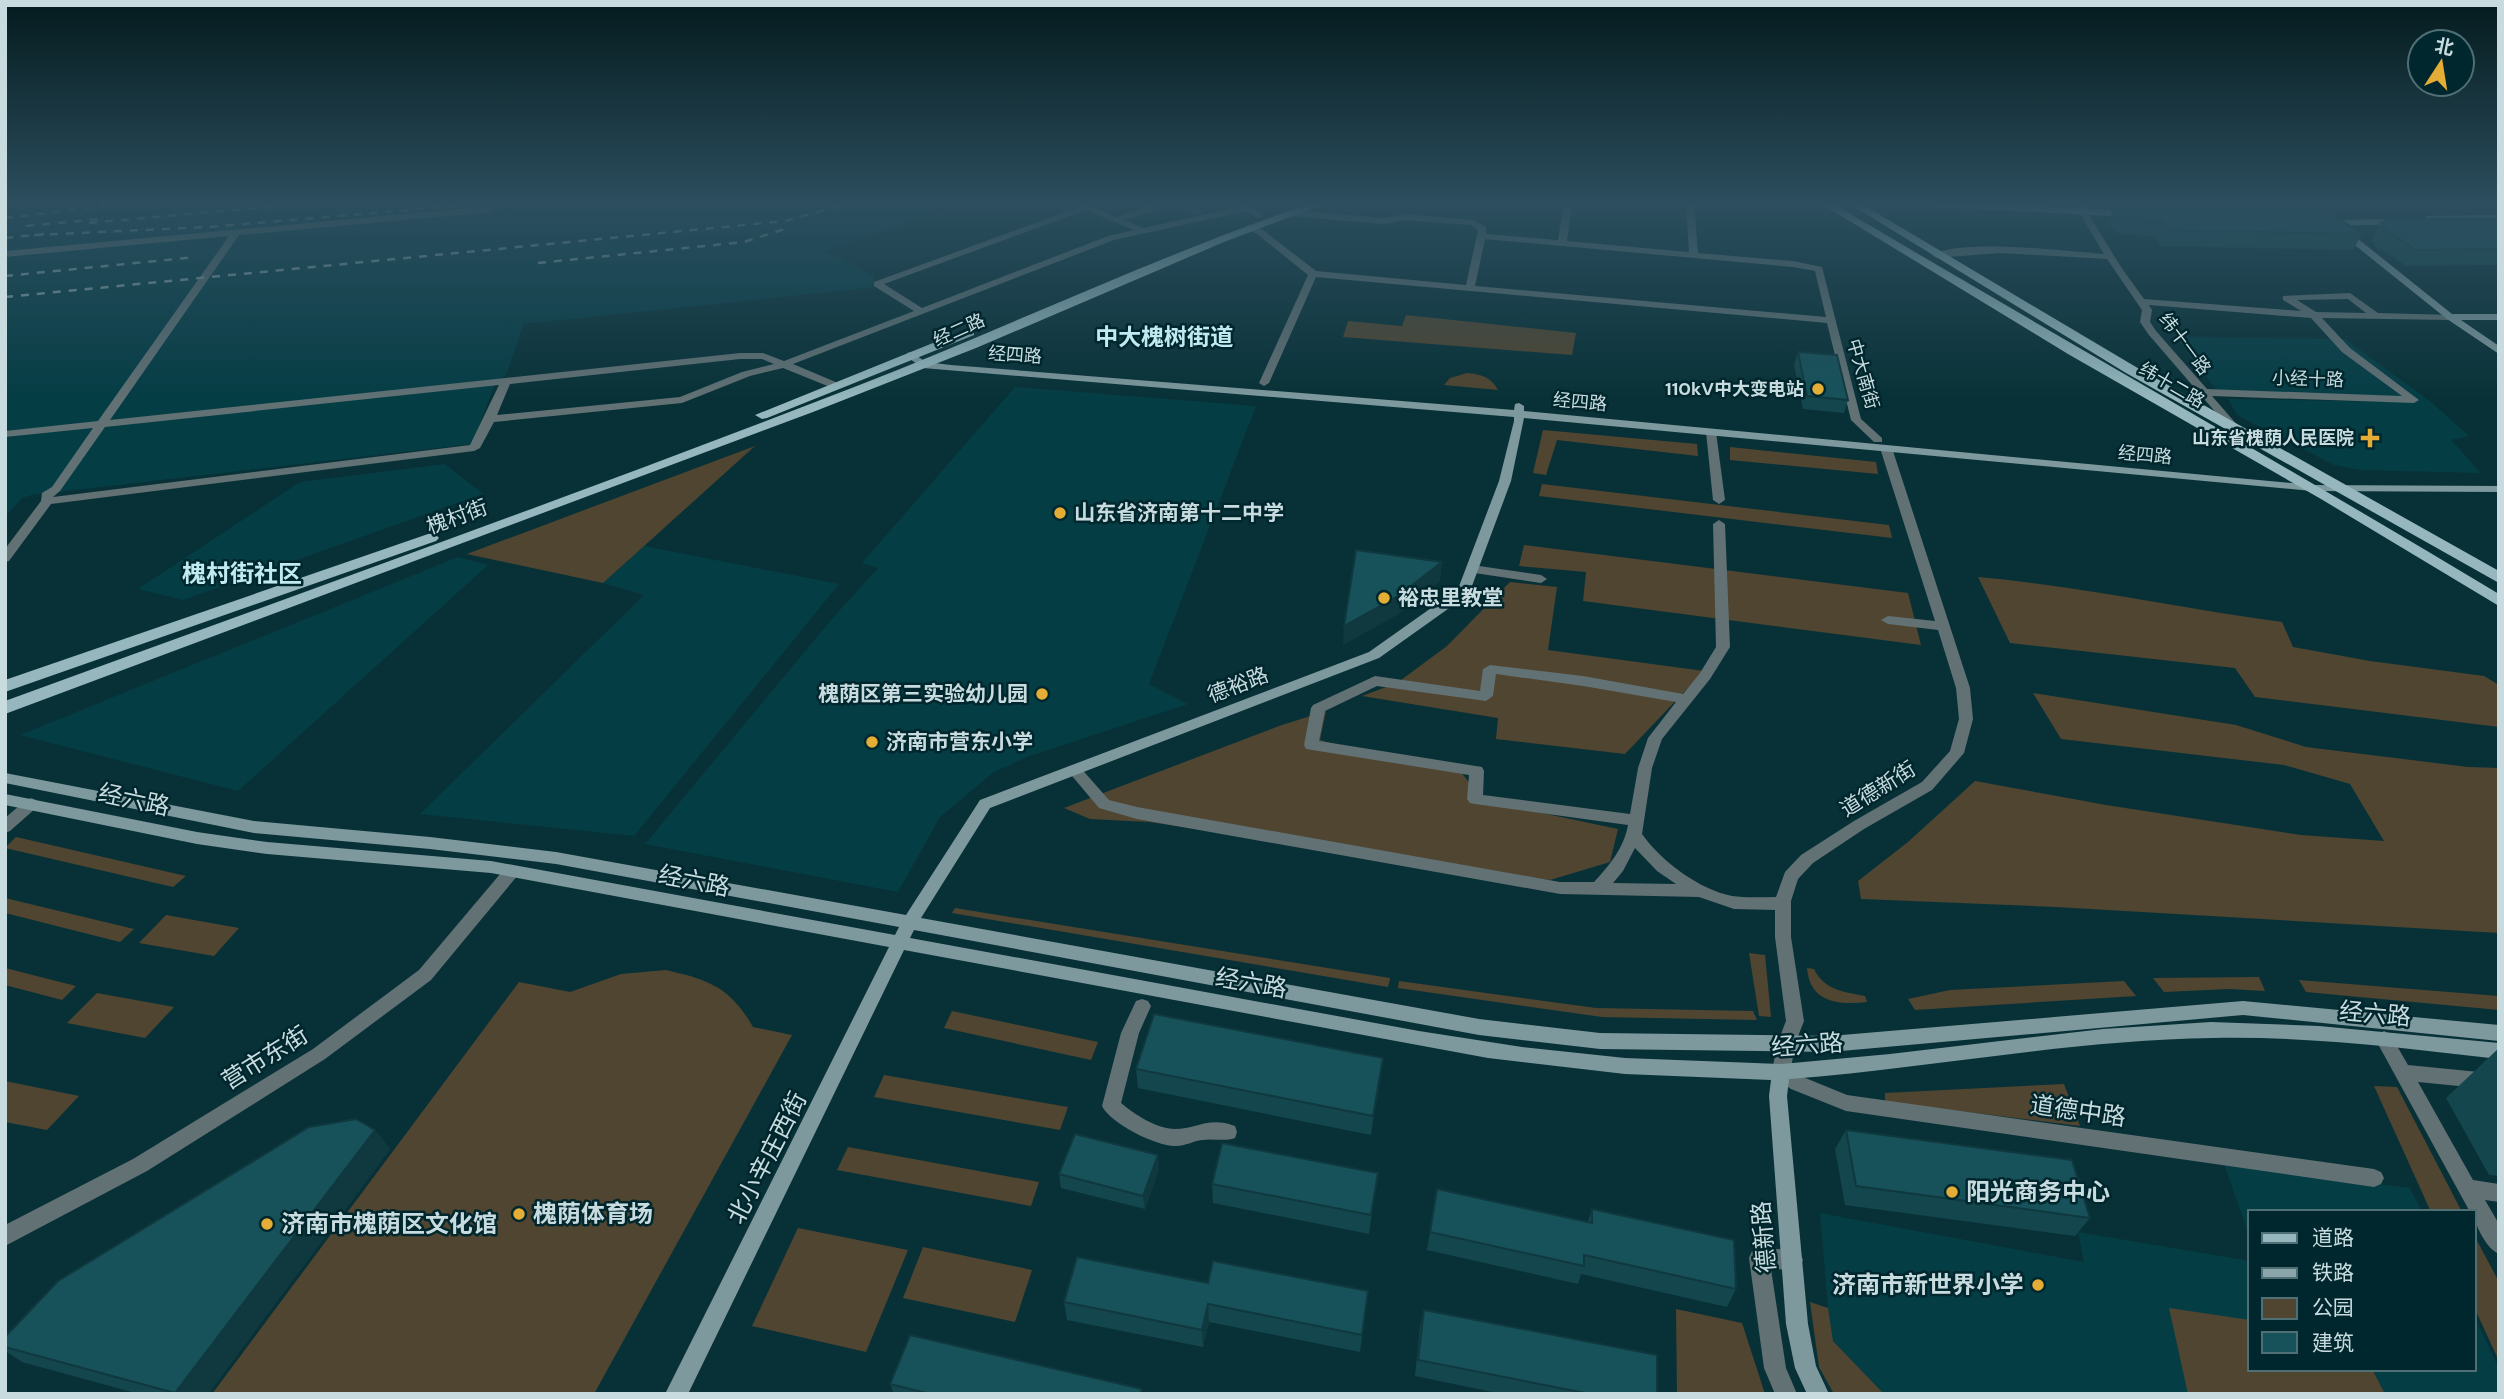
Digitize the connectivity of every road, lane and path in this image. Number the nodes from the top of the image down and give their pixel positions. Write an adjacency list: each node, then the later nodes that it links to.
1 (210, 268): 32 (street)
2 (918, 268): 16 (street)
3 (1032, 268): 16 (street)
4 (1135, 268): 24 (main road, 经二路)
5 (1145, 268): 23 (main road, 经二路)
6 (1306, 268): 13 (street)
7 (1474, 268): 14 (street)
8 (1812, 268): 21 (street)
9 (1934, 268): 37 (main road, 纬十二路)
10 (1959, 268): 33 (main road, 纬十二路)
11 (2119, 268): 15 (street, 纬十一路)
12 (2388, 268): 19 (main road)
13 (1313, 274): 14 (street, 中大南街); 27 (street)
14 (1470, 286): 21 (street, 中大南街)
15 (2141, 302): 17 (street); 29 (street, 纬十一路)
16 (921, 311): 25 (street)
17 (2314, 315): 18 (street); 18 (street); 29 (street, 小经十路)
18 (2376, 316): 19 (street)
19 (2449, 317): 20 (main road); 22 (main road)
20 (2499, 317)
21 (1830, 320): 36 (street, 中大南街)
22 (2499, 351)
23 (940, 358): 24 (main road, 经二路); 27 (main road, 经四路)
24 (917, 360): 28 (main road, 槐村街); 30 (main road, 经四路); 54 (main road, 槐村街)
25 (782, 365): 26 (street); 28 (street); 31 (street)
26 (506, 380): 31 (street); 32 (street)
27 (1264, 383): 30 (main road, 经四路)
28 (834, 385): 52 (main road, 槐村街)
29 (2202, 392): 33 (street, 纬十一路)
30 (1520, 410): 34 (main road, 经四路); 36 (main road, 经四路); 46 (main road, 德裕路)
31 (490, 419): 43 (street)
32 (101, 424): 35 (street); 43 (street)
33 (2234, 427): 39 (main road, 纬十二路)
34 (1712, 432): 36 (main road, 经四路); 42 (street)
35 (5, 434)
36 (1882, 444): 37 (main road, 经四路); 40 (main road, 经四路); 51 (street, 道德新街)
37 (2294, 477): 39 (main road, 经四路); 40 (main road, 纬十二路)
38 (2499, 482): 39 (main road, 经四路)
39 (2337, 485): 40 (main road, 经四路); 41 (main road, 经四路); 47 (main road, 纬十二路)
40 (2312, 488): 49 (main road, 纬十二路)
41 (2499, 489)
42 (1719, 500)
43 (47, 501): 45 (street)
44 (1720, 524): 53 (street)
45 (5, 558)
46 (1472, 569): 48 (street); 55 (main road, 德裕路)
47 (2499, 578)
48 (1541, 579)
49 (2499, 601)
50 (1888, 620): 51 (street)
51 (1942, 626): 64 (street, 道德新街)
52 (5, 686)
53 (1686, 699): 60 (street); 60 (street)
54 (5, 708)
55 (1074, 769): 62 (street); 65 (main road, 德裕路)
56 (5, 778): 65 (main road, 经六路)
57 (5, 799): 58 (main road, 经六路)
58 (32, 804): 59 (street); 61 (main road, 经六路)
59 (5, 827)
60 (1636, 828): 62 (street); 63 (street)
61 (512, 871): 66 (main road, 经六路); 79 (street, 营市东街)
62 (1598, 889): 63 (street)
63 (1704, 891): 64 (street)
64 (1783, 904): 70 (street, 道德新街)
65 (909, 924): 66 (main road, 德裕路); 70 (main road, 经六路)
66 (901, 944): 72 (main road, 经六路); 82 (main road, 北小辛庄西街)
67 (1142, 1006): 75 (street)
68 (2499, 1033): 70 (main road, 经六路)
69 (2384, 1039): 71 (main road, 经六路); 72 (main road, 经六路); 73 (street)
70 (1786, 1044): 72 (street, 道德新街)
71 (2499, 1051)
72 (1781, 1072): 76 (street, 道德中路); 81 (main road, 德新路)
73 (2402, 1072): 74 (street); 77 (street)
74 (2499, 1082)
75 (1228, 1132)
76 (2374, 1178)
77 (2469, 1188): 78 (street); 80 (street)
78 (2499, 1193)
79 (5, 1236)
80 (2499, 1244)
81 (1793, 1260): 83 (street); 84 (main road, 德新路)
82 (676, 1394)
83 (1786, 1394)
84 (1818, 1394)

